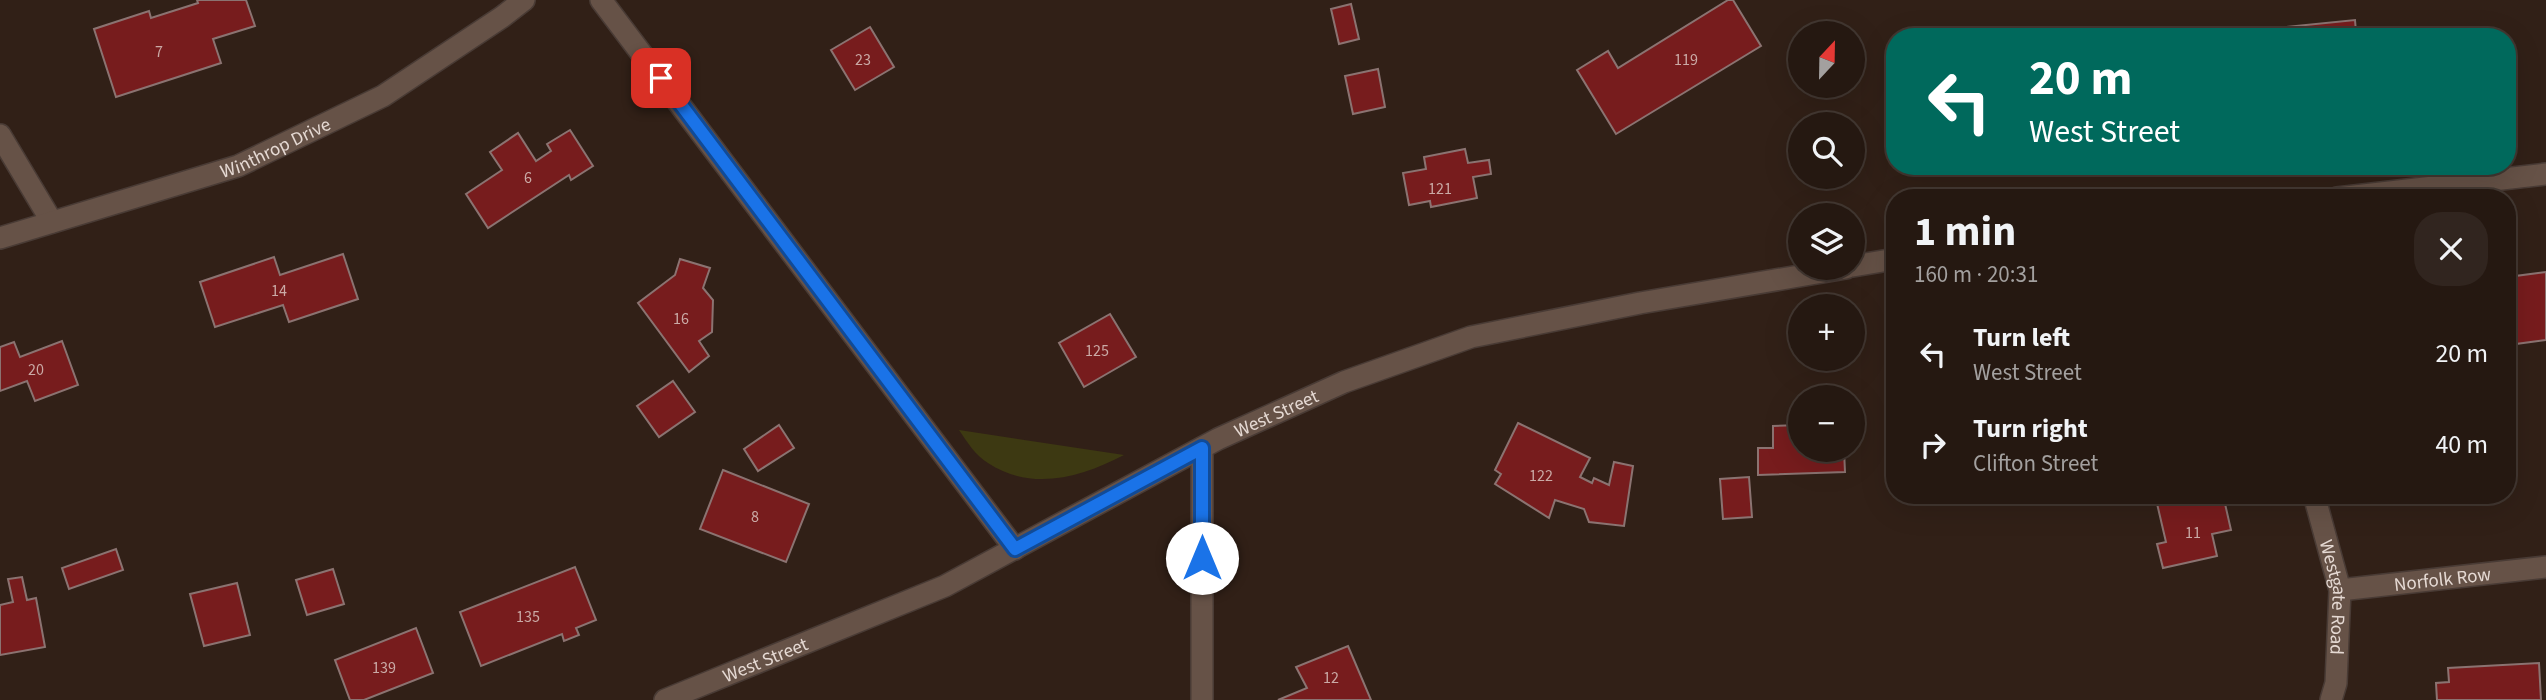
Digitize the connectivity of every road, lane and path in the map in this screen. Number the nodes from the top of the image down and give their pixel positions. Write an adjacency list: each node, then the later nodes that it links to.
1 (524, 0): 6 (street, Winthrop Drive)
2 (601, 0): 13 (street)
3 (0, 135): 6 (street)
4 (2546, 174): 5 (street)
5 (2415, 189)
6 (51, 222): 7 (street, Winthrop Drive)
7 (0, 238)
8 (1886, 261): 9 (street)
9 (1865, 265)
10 (1788, 278): 11 (street, West Street)
11 (1202, 448): 13 (street, West Street); 17 (street)
12 (2316, 504): 15 (street, Westgate Road)
13 (1015, 549): 16 (street, West Street)
14 (2546, 567): 15 (street, Norfolk Row)
15 (2340, 590): 18 (street, Westgate Road)
16 (665, 700)
17 (1202, 700)
18 (2331, 700)

